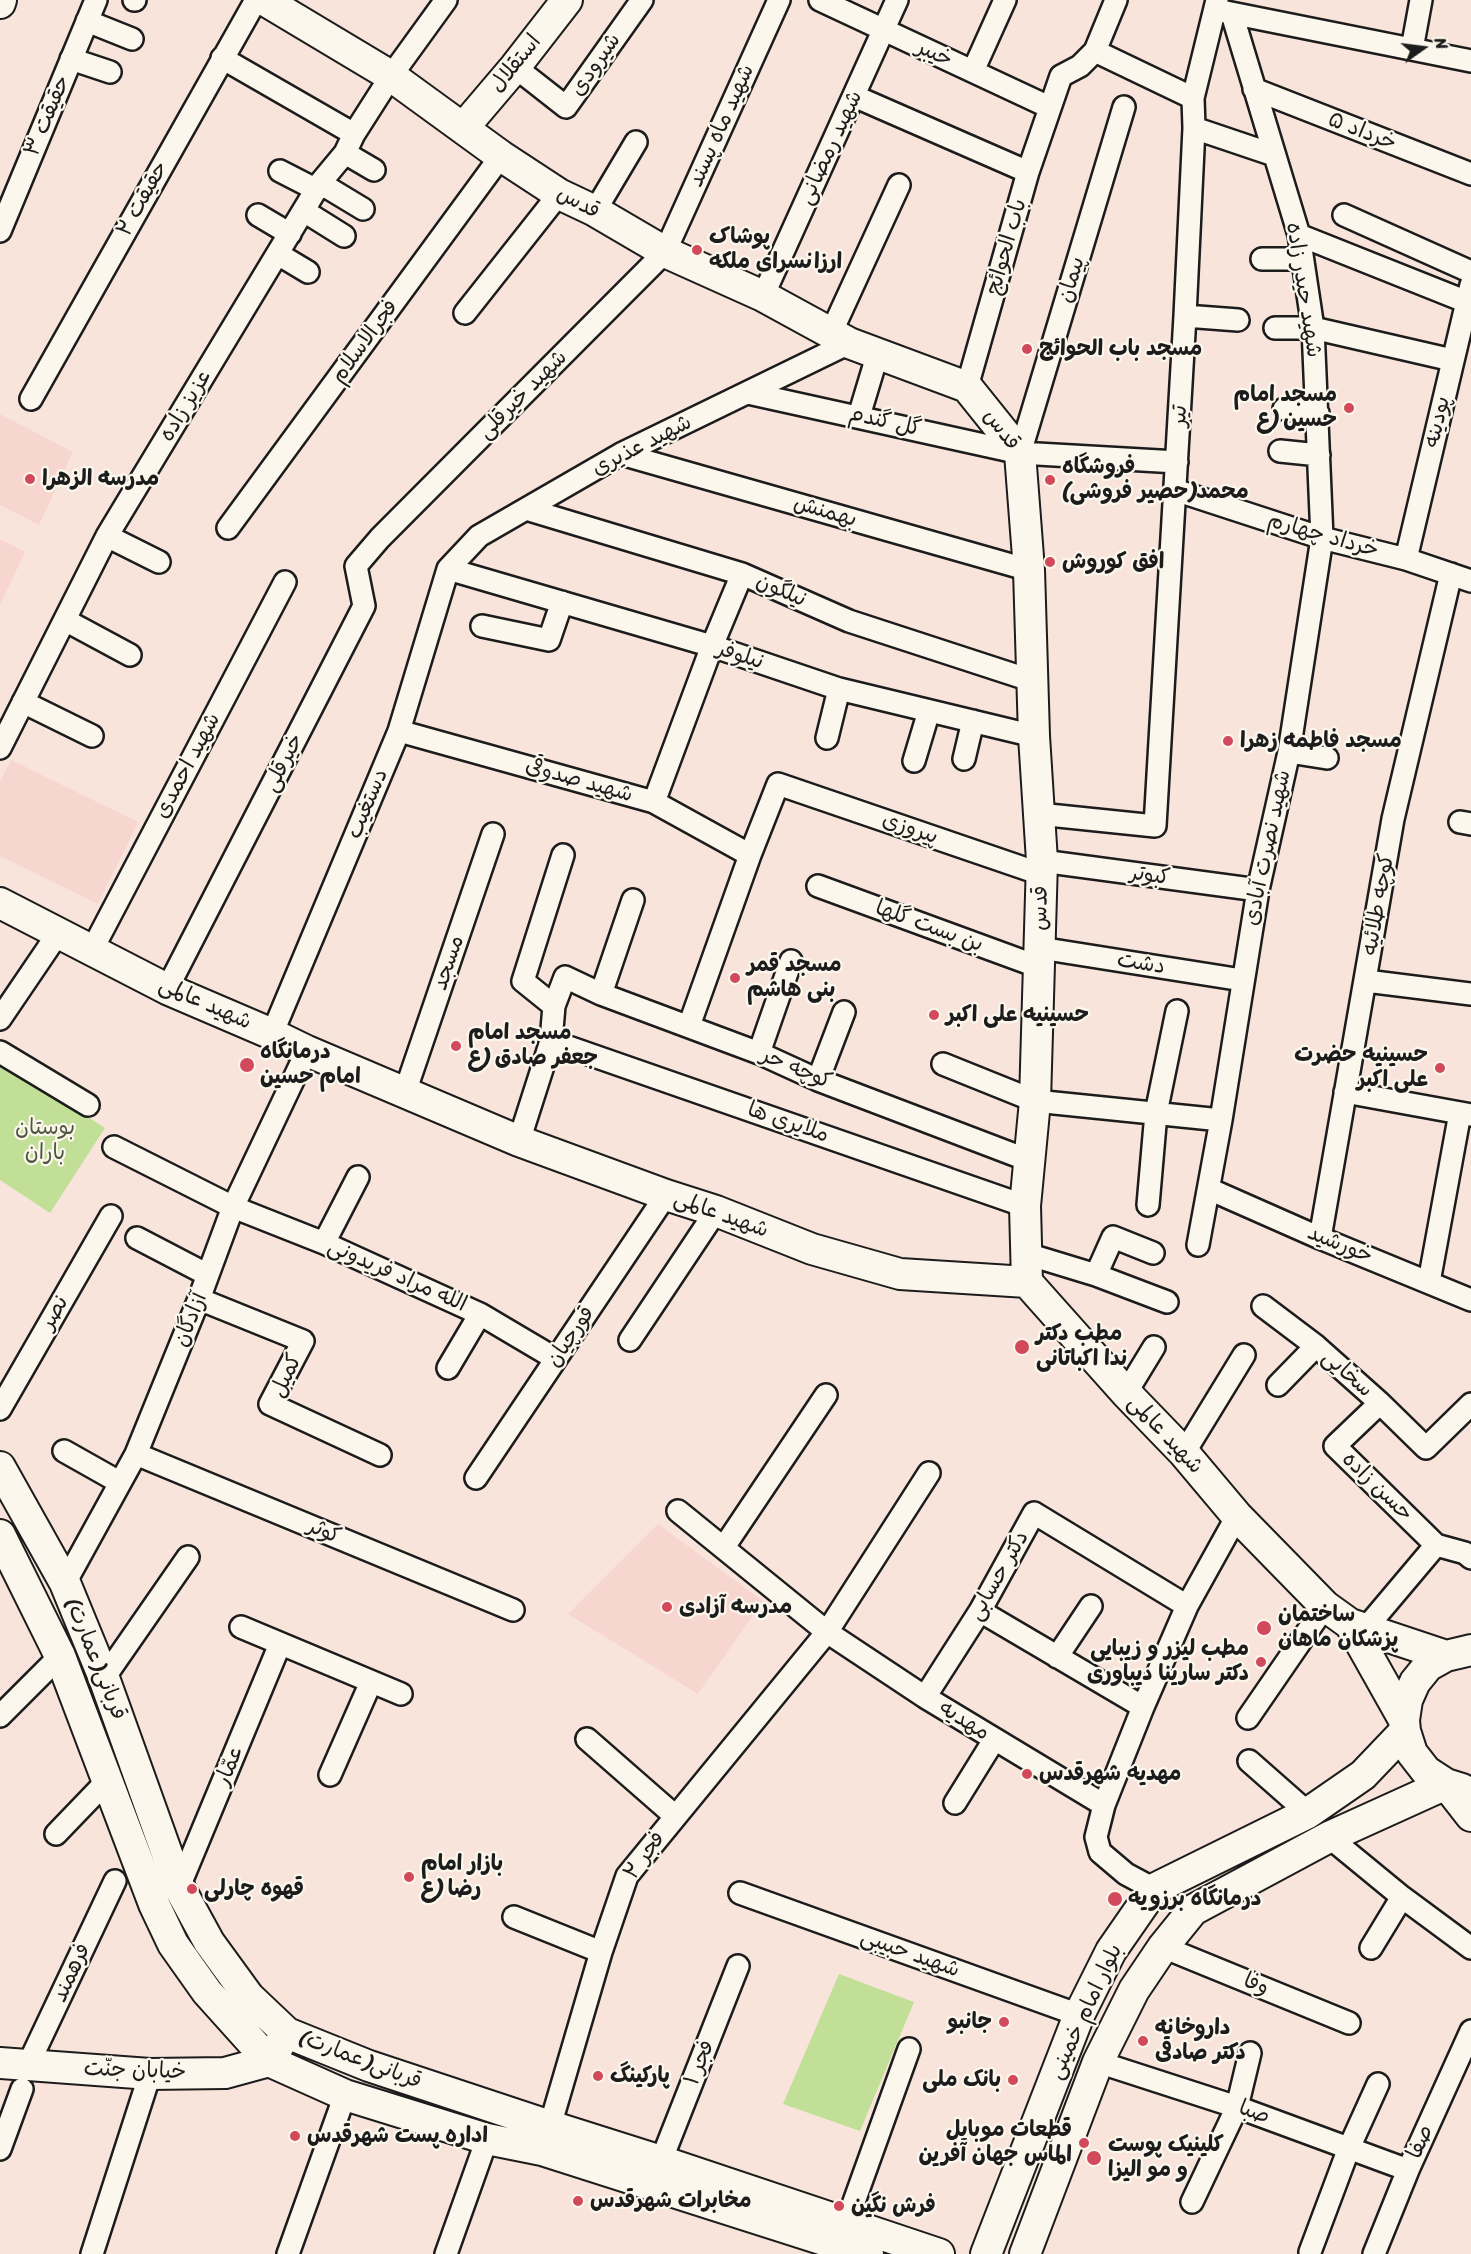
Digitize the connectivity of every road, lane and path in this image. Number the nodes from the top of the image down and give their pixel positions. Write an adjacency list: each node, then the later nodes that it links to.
1 (96, 0): 14 (street, حقیقت ۳)
2 (256, 0): 19 (street, حقیقت ۲)
3 (264, 0): 25 (main road, قدس)
4 (446, 0): 25 (street, عزیز زاده)
5 (567, 0): 22 (main road, استقلال)
6 (642, 0): 22 (street, شیرودی)
7 (779, 0): 53 (street, شهید ماه پسند)
8 (820, 0): 15 (street, خیبر)
9 (897, 0): 15 (street, شهید رمضانی)
10 (1005, 0): 23 (street)
11 (1116, 0): 18 (street)
12 (1421, 0): 17 (street)
13 (1221, 8): 17 (street); 26 (street, شهید حیدر زاده); 28 (street, تیر)
14 (87, 21): 16 (street); 20 (street, حقیقت ۳)
15 (883, 31): 23 (street, خیبر); 27 (street, شهید رمضانی)
16 (132, 39)
17 (1412, 49): 21 (street)
18 (1095, 51): 28 (street); 29 (street, باب الحوائج)
19 (222, 58): 34 (street); 71 (street, حقیقت ۲)
20 (72, 59): 24 (street); 49 (street, حقیقت ۳)
21 (1471, 61)
22 (515, 67): 31 (main road, استقلال)
23 (973, 71): 29 (street, خیبر)
24 (110, 72)
25 (391, 76): 31 (main road, قدس); 34 (street, عزیز زاده)
26 (1254, 89): 35 (street, شهید حیدر زاده); 40 (street, خرداد ۵)
27 (854, 96): 39 (street); 60 (street, شهید رمضانی)
28 (1193, 98): 32 (street, تیر)
29 (1049, 107): 39 (street, باب الحوائج)
30 (1124, 107): 76 (street, پیمان)
31 (464, 127): 36 (main road, قدس)
32 (1194, 128): 35 (street); 62 (street, تیر)
33 (636, 142): 46 (street)
34 (350, 144): 37 (street); 42 (street, عزیز زاده)
35 (1274, 155): 51 (street, شهید حیدر زاده)
36 (501, 156): 43 (main road, قدس); 82 (street, فجرالاسلام)
37 (374, 170)
38 (280, 171): 42 (street)
39 (1028, 172): 69 (street, باب الحوائج)
40 (1471, 174)
41 (899, 184): 66 (street)
42 (318, 187): 44 (street); 45 (street, عزیز زاده)
43 (559, 194): 46 (main road, قدس); 61 (street)
44 (363, 209)
45 (304, 211): 50 (street, عزیز زاده); 52 (street)
46 (595, 212): 53 (main road, قدس)
47 (258, 215): 50 (street)
48 (1344, 215): 58 (street)
49 (0, 231)
50 (290, 234): 54 (street, عزیز زاده)
51 (1299, 235): 56 (street, شهید حیدر زاده); 59 (street)
52 (344, 236)
53 (665, 252): 60 (main road, قدس); 84 (street, شهید خیرقلی)
54 (278, 254): 57 (street); 83 (street, عزیز زاده)
55 (1262, 259): 56 (street)
56 (1302, 259): 65 (street, شهید حیدر زاده)
57 (308, 272)
58 (1471, 272)
59 (1469, 294): 68 (street, پودینه)
60 (763, 296): 66 (main road, قدس)
61 (465, 313)
62 (1185, 316): 63 (street); 79 (street, تیر)
63 (1238, 320)
64 (1275, 328): 65 (street)
65 (1313, 328): 68 (street); 73 (street, شهید حیدر زاده)
66 (840, 338): 67 (main road, قدس); 70 (street, شهید عذیری)
67 (878, 353): 69 (main road, قدس); 74 (street)
68 (1452, 360): 86 (street, پودینه)
69 (967, 387): 76 (main road, قدس)
70 (748, 393): 74 (street, گل گندم); 77 (street, شهید عذیری)
71 (31, 399)
72 (1284, 409): 73 (street)
73 (1318, 413): 78 (street, شهید حیدر زاده)
74 (859, 416): 76 (street, گل گندم)
75 (1280, 452): 78 (street)
76 (1020, 453): 79 (street, گل گندم); 89 (main road, قدس)
77 (621, 454): 81 (street, شهید عذیری); 89 (street, بهمنش)
78 (1319, 455): 85 (street, شهید حیدر زاده)
79 (1177, 462): 80 (street, تیر)
80 (1175, 490): 85 (street, خرداد چهارم); 113 (street, تیر)
81 (526, 509): 88 (street, شهید عذیری); 90 (street, نیلگون)
82 (228, 528)
83 (107, 536): 87 (street); 94 (street, عزیز زاده)
84 (380, 538): 128 (street, خیرقلی)
85 (1322, 538): 86 (street, خرداد چهارم); 108 (street, شهید نصرت آبادی)
86 (1406, 559): 91 (street, خرداد چهارم)
87 (159, 562)
88 (448, 569): 93 (street, نیلوفر); 103 (street, دستغیب)
89 (1029, 570): 98 (main road, قدس)
90 (742, 574): 96 (street); 98 (street, نیلگون)
91 (1461, 578): 127 (street, کوچه طلائیه)
92 (285, 582): 123 (street, شهید احمدی)
93 (562, 602): 95 (street); 96 (street, نیلوفر)
94 (64, 620): 97 (street); 100 (street, عزیز زاده)
95 (482, 626)
96 (712, 646): 99 (street, نیلوفر); 112 (street)
97 (130, 655)
98 (1033, 681): 105 (main road, قدس)
99 (839, 689): 101 (street, نیلوفر); 106 (street)
100 (23, 702): 104 (street); 107 (street, عزیز زاده)
101 (929, 711): 102 (street, نیلوفر); 111 (street)
102 (973, 721): 105 (street, نیلوفر); 110 (street)
103 (399, 730): 112 (street, شهید صدوقی); 136 (street, دستغیب)
104 (92, 736)
105 (1034, 736): 113 (main road, قدس)
106 (827, 738)
107 (0, 748)
108 (1289, 752): 109 (street); 119 (street, شهید نصرت آبادی)
109 (1327, 758)
110 (964, 759)
111 (914, 761)
112 (654, 802): 116 (street, شهید صدوقی)
113 (1039, 814): 117 (main road, قدس)
114 (493, 834): 143 (street, مسجد)
115 (563, 855): 131 (street)
116 (750, 855): 117 (street, پیروزی); 135 (street)
117 (1041, 868): 119 (street, کبوتر); 124 (main road, قدس)
118 (818, 886): 124 (street, بن بست گلها)
119 (1258, 890): 126 (street, شهید نصرت آبادی)
120 (633, 900): 129 (street)
121 (0, 903): 122 (main road, شهید عالمی)
122 (59, 932): 123 (main road, شهید عالمی); 134 (street)
123 (92, 950): 128 (main road, شهید عالمی)
124 (1039, 957): 126 (street, دشت); 145 (main road, قدس)
125 (791, 961): 140 (street)
126 (1242, 980): 149 (street, شهید نصرت آبادی)
127 (1366, 981): 130 (street); 144 (street, کوچه طلائیه)
128 (167, 989): 136 (main road, شهید عالمی)
129 (601, 994): 131 (street, کوچه حر); 135 (street, کوچه حر)
130 (1471, 994)
131 (554, 1006): 137 (street)
132 (1177, 1011): 147 (street)
133 (844, 1012): 142 (street)
134 (0, 1019)
135 (688, 1026): 140 (street, کوچه حر)
136 (272, 1034): 138 (main road, شهید عالمی)
137 (552, 1041): 150 (street); 157 (street, ملایری ها)
138 (307, 1051): 143 (main road, شهید عالمی); 158 (street, آزادگان)
139 (0, 1052): 146 (street)
140 (759, 1053): 142 (street, کوچه حر)
141 (943, 1064): 145 (street)
142 (818, 1080): 152 (street, کوچه حر)
143 (405, 1092): 150 (main road, شهید عالمی)
144 (1345, 1092): 148 (street); 162 (street, کوچه طلائیه)
145 (1035, 1101): 147 (street); 152 (main road, قدس)
146 (88, 1105)
147 (1156, 1113): 149 (street); 156 (street)
148 (1466, 1114): 169 (street)
149 (1221, 1120): 154 (street, شهید نصرت آبادی)
150 (519, 1141): 155 (main road, شهید عالمی)
151 (114, 1147): 158 (street, الله مراد فریدونی)
152 (1028, 1160): 157 (main road, قدس)
153 (358, 1177): 163 (street)
154 (1209, 1189): 162 (street, خورشید); 164 (street, شهید نصرت آبادی)
155 (666, 1195): 159 (main road, شهید عالمی); 179 (street, قورچیان)
156 (1148, 1205)
157 (1025, 1206): 166 (main road, قدس)
158 (233, 1207): 163 (street, الله مراد فریدونی); 167 (street, آزادگان)
159 (716, 1211): 166 (main road, شهید عالمی); 175 (street)
160 (111, 1216): 186 (street, نصر)
161 (137, 1238): 167 (street)
162 (1320, 1238): 169 (street, خورشید)
163 (324, 1243): 174 (street, الله مراد فریدونی)
164 (1198, 1245)
165 (1153, 1253): 168 (street)
166 (1027, 1268): 168 (street); 182 (main road, شهید عالمی)
167 (208, 1275): 170 (street, آزادگان)
168 (1096, 1275): 172 (street)
169 (1429, 1282): 171 (street, خورشید)
170 (199, 1299): 189 (street, آزادگان); 190 (street, کمیل)
171 (1471, 1300)
172 (1167, 1302)
173 (1263, 1306): 176 (street, سخایی)
174 (480, 1314): 179 (street, الله مراد فریدونی); 180 (street)
175 (630, 1340)
176 (1316, 1346): 181 (street); 184 (street, سخایی)
177 (1155, 1347): 182 (street)
178 (1244, 1355): 188 (street)
179 (556, 1359): 193 (street, قورچیان)
180 (448, 1368)
181 (1278, 1385)
182 (1126, 1394): 188 (main road, شهید عالمی)
183 (826, 1395): 199 (street)
184 (1380, 1403): 185 (street, سخایی); 198 (street, حسن زاده)
185 (1471, 1404)
186 (0, 1409)
187 (64, 1451): 194 (street)
188 (1184, 1453): 196 (main road, شهید عالمی)
189 (136, 1454): 194 (street, آزادگان); 206 (street, کوثر)
190 (380, 1455)
191 (0, 1467): 202 (main road, (عمارت)قربانی)
192 (929, 1473): 210 (street, فجر ۲)
193 (476, 1478)
194 (119, 1482): 202 (street, آزادگان)
195 (678, 1511): 199 (street, مهدیه)
196 (1237, 1516): 204 (street); 205 (main road, شهید عالمی)
197 (0, 1537): 213 (main road, (عمارت)قربانی)
198 (1436, 1545): 200 (street); 208 (street)
199 (724, 1547): 210 (street, مهدیه)
200 (1469, 1553)
201 (188, 1557): 215 (street)
202 (65, 1583): 215 (main road, (عمارت)قربانی)
203 (1091, 1606): 214 (street)
204 (1187, 1606): 207 (street, دکتر حسابی); 219 (street)
205 (1325, 1606): 208 (main road, شهید عالمی); 221 (street)
206 (513, 1610)
207 (980, 1611): 214 (street); 218 (street, دکتر حسابی)
208 (1358, 1626): 212 (main road, شهید عالمی); 222 (main road, شهید عالمی)
209 (242, 1627): 211 (street)
210 (827, 1632): 218 (street, مهدیه); 232 (street, فجر ۲)
211 (280, 1644): 216 (street); 237 (street, عمّار)
212 (1458, 1653): 222 (main road)
213 (60, 1656): 220 (street); 227 (main road, (عمارت)قربانی)
214 (1057, 1657): 219 (street)
215 (104, 1678): 237 (main road, (عمارت)قربانی)
216 (371, 1682): 217 (street); 226 (street)
217 (401, 1694)
218 (924, 1697): 224 (street, مهدیه)
219 (1143, 1707): 230 (street)
220 (0, 1716)
221 (1248, 1718)
222 (1405, 1725): 228 (main road, شهید عالمی); 231 (main road, بلوار امام خمینی)
223 (587, 1739): 232 (street)
224 (994, 1740): 229 (street); 230 (street, مهدیه)
225 (1249, 1761): 231 (street)
226 (330, 1775)
227 (106, 1782): 234 (street); 253 (main road, (عمارت)قربانی)
228 (1458, 1787): 233 (main road, شهید عالمی); 235 (main road, بلوار امام خمینی)
229 (955, 1803)
230 (1104, 1805): 238 (street)
231 (1308, 1813): 238 (main road, بلوار امام خمینی)
232 (675, 1816): 245 (street, فجر ۲)
233 (1471, 1816)
234 (56, 1834)
235 (1329, 1837): 240 (street); 243 (main road, بلوار امام خمینی)
236 (115, 1881): 255 (street, فرهمند)
237 (179, 1887): 250 (main road, (عمارت)قربانی)
238 (1154, 1889): 247 (main road, بلوار امام خمینی)
239 (740, 1893): 247 (street, شهید حبیبی)
240 (1402, 1897): 242 (street); 244 (street)
241 (514, 1917): 245 (street)
242 (1471, 1946)
243 (1163, 1947): 248 (street, وفا); 254 (main road, بلوار امام خمینی)
244 (1371, 1948)
245 (601, 1952): 260 (street, فجر ۲)
246 (738, 1966): 264 (street, فجر ۱)
247 (1079, 2015): 274 (main road, بلوار امام خمینی)
248 (1349, 2023)
249 (1471, 2031): 265 (street, صفا)
250 (287, 2033): 253 (main road); 260 (main road, (عمارت)قربانی)
251 (909, 2049): 267 (street)
252 (1250, 2053): 259 (street)
253 (269, 2061): 256 (main road, خیابان جنّت); 258 (main road, (عمارت)قربانی)
254 (1098, 2062): 259 (street, صبا); 275 (main road, بلوار امام خمینی)
255 (17, 2072): 256 (main road, خیابان جنّت); 263 (street, فرهمند)
256 (150, 2074): 269 (street)
257 (1378, 2084): 262 (street)
258 (345, 2095): 261 (main road, (عمارت)قربانی); 270 (street)
259 (1237, 2107): 262 (street, صبا); 266 (street)
260 (546, 2138): 261 (main road, (عمارت)قربانی); 264 (main road, (عمارت)قربانی); 272 (main road, (عمارت)قربانی)
261 (487, 2139): 271 (street)
262 (1349, 2148): 265 (street, صبا); 268 (street)
263 (0, 2149)
264 (661, 2160): 267 (main road, (عمارت)قربانی)
265 (1408, 2170): 276 (street, صفا)
266 (1192, 2202)
267 (846, 2223): 273 (main road, (عمارت)قربانی)
268 (1310, 2252)
269 (92, 2254)
270 (288, 2254)
271 (446, 2254)
272 (868, 2254)
273 (939, 2254)
274 (986, 2254)
275 (1025, 2254)
276 (1374, 2254)

